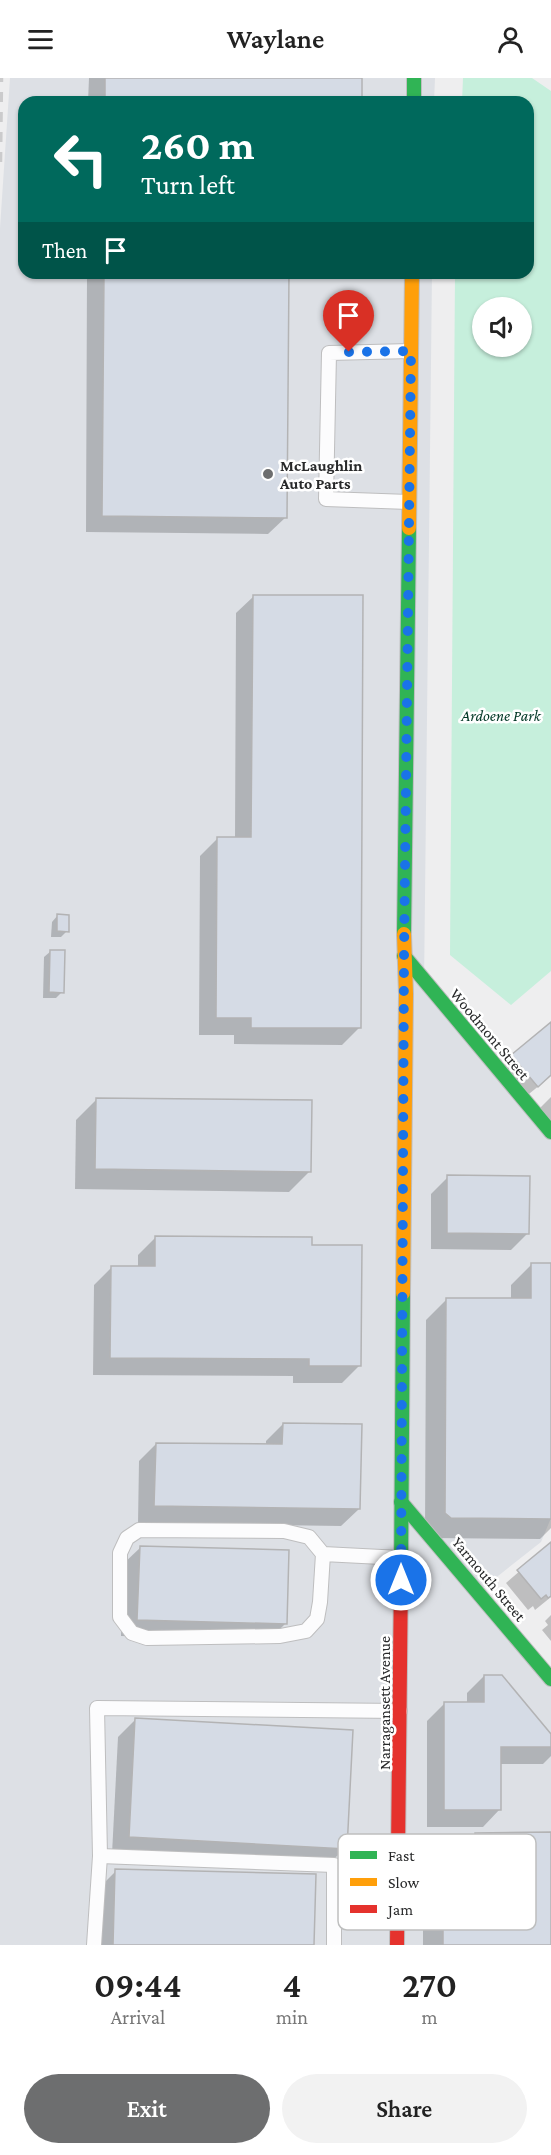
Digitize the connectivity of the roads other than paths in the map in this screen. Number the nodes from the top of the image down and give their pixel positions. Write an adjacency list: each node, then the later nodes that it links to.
1 (414, 78): 2 (street)
2 (414, 96)
3 (412, 279): 4 (street, Narragansett Avenue)
4 (411, 351): 5 (street, Narragansett Avenue); 5 (lane)
5 (409, 502): 6 (street, Narragansett Avenue)
6 (404, 956): 7 (street, Woodmont Street); 8 (street, Narragansett Avenue)
7 (551, 1132)
8 (401, 1502): 10 (street, Narragansett Avenue); 11 (street, Yarmouth Street)
9 (322, 1554): 9 (lane); 10 (lane)
10 (401, 1558): 12 (street, Narragansett Avenue)
11 (551, 1678)
12 (400, 1711): 13 (street, Narragansett Avenue); 14 (lane)
13 (398, 1834)
14 (100, 1856): 16 (lane); 17 (lane)
15 (397, 1930): 18 (street, Narragansett Avenue)
16 (94, 1945)
17 (334, 1945)
18 (397, 1945)

